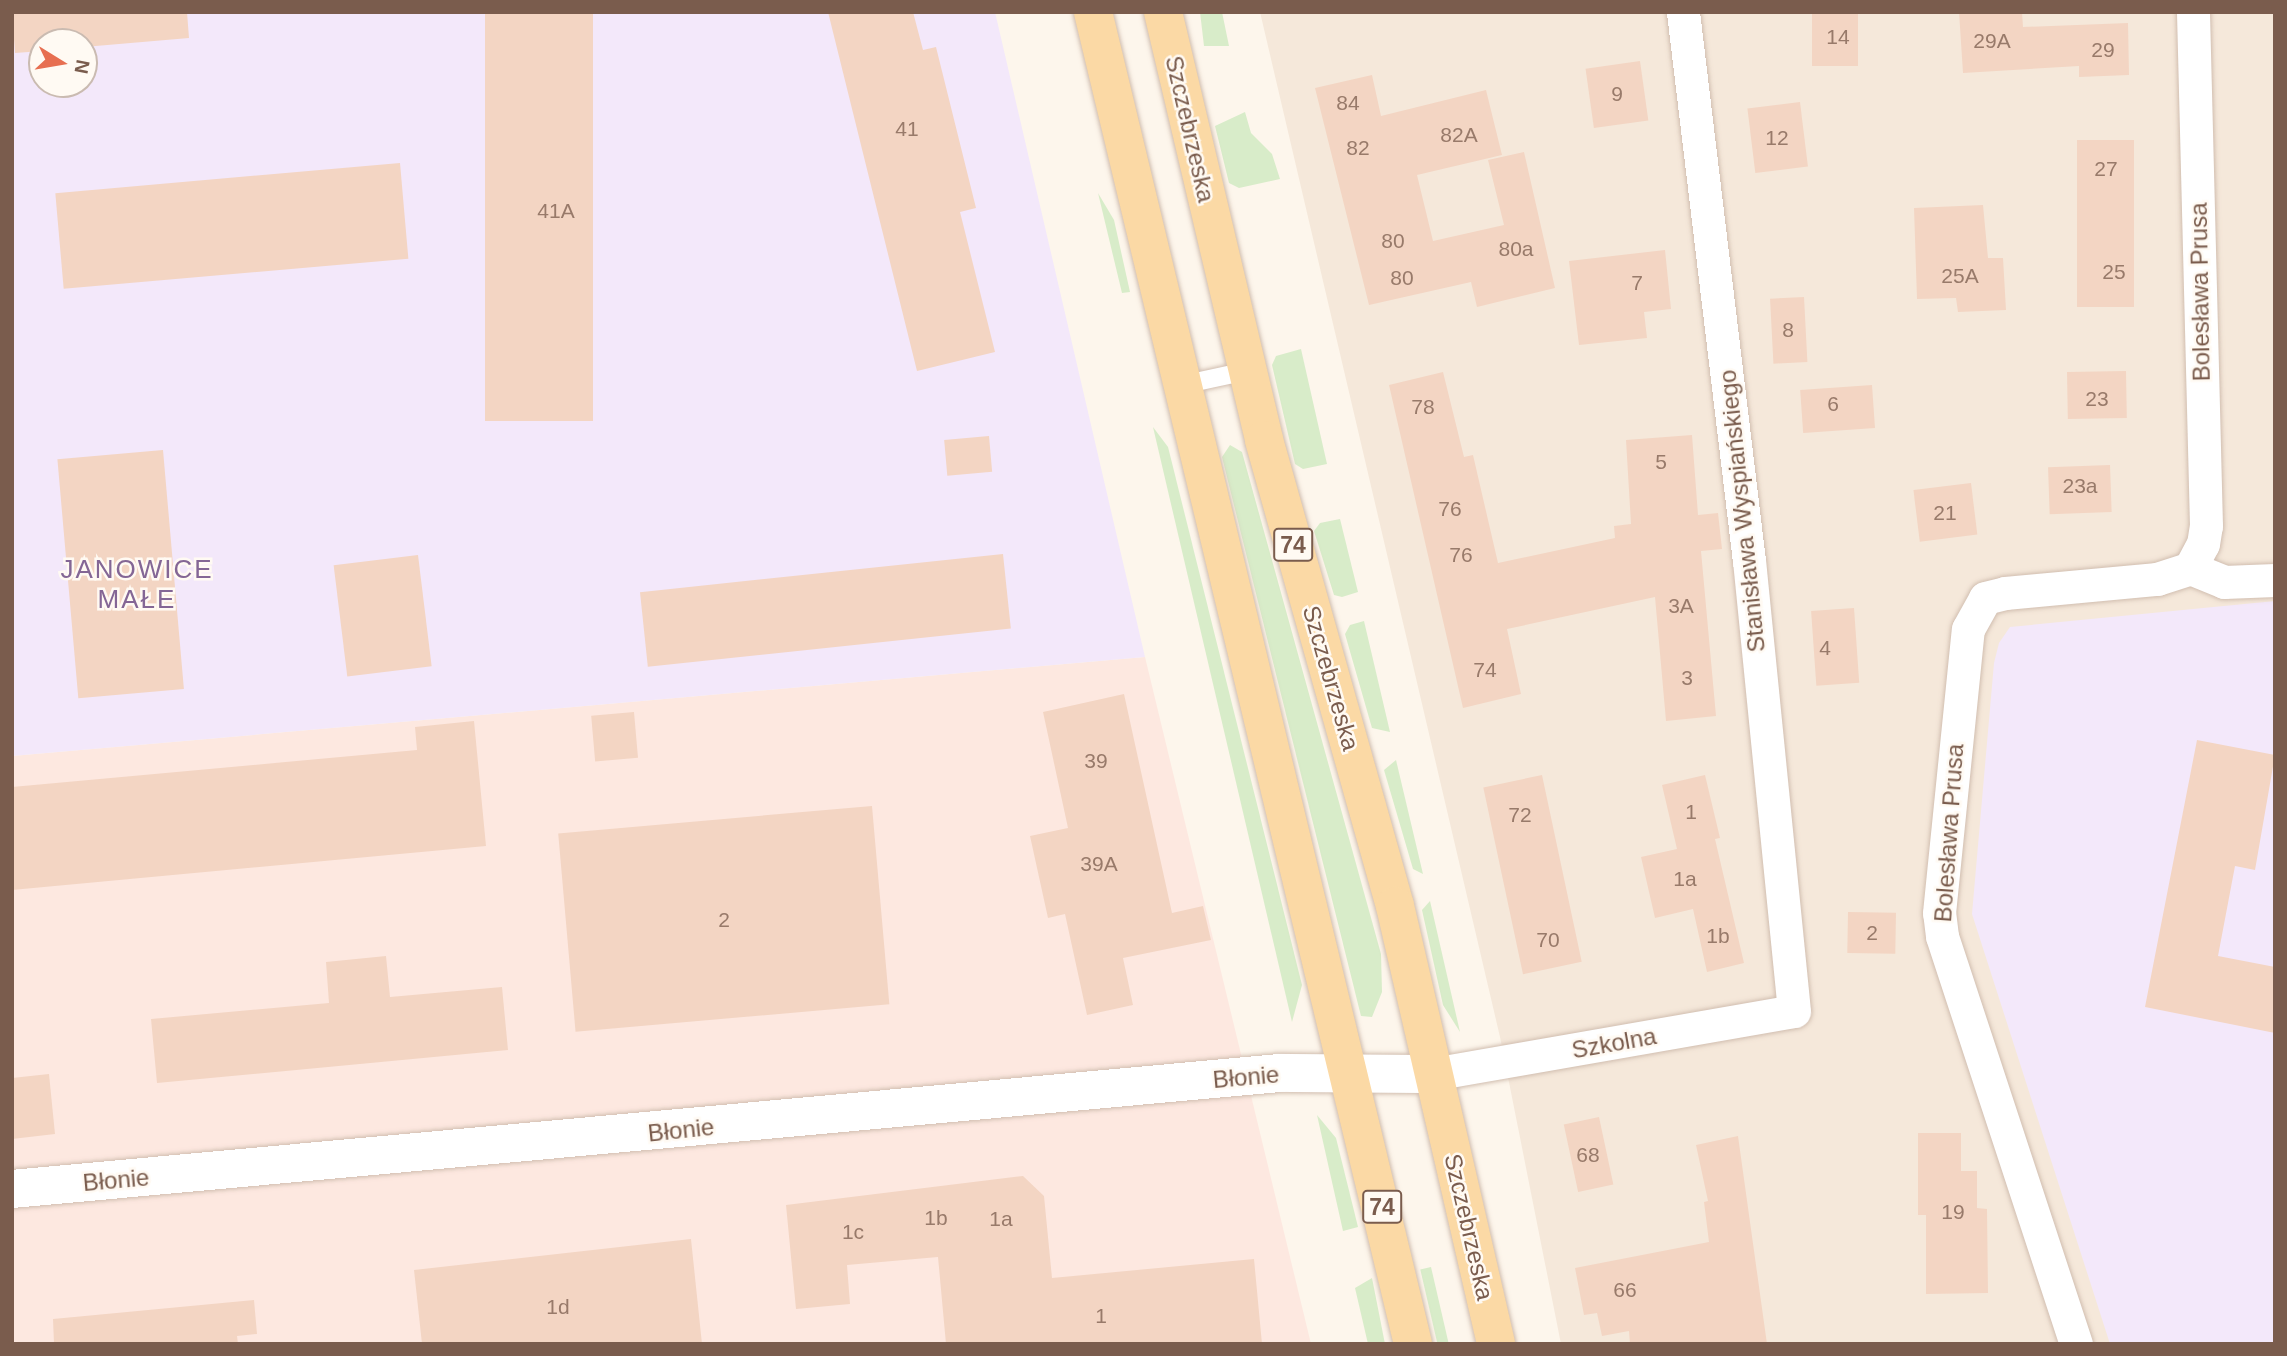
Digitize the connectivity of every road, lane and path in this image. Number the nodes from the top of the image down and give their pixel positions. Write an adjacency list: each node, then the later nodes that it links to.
1 (1093, 12): 6 (main road, 74)
2 (1163, 12): 5 (main road, Szczebrzeska / 74)
3 (1683, 12): 9 (street, Stanisława Wyspiańskiego)
4 (2193, 12): 7 (street, Bolesława Prusa)
5 (1247, 371): 6 (lane); 11 (main road, Szczebrzeska / 74)
6 (1182, 385): 10 (main road, 74)
7 (2190, 568): 8 (street); 15 (street, Bolesława Prusa)
8 (2275, 580)
9 (1794, 1011): 11 (street, Szkolna)
10 (1350, 1071): 11 (street, Błonie); 12 (street, Błonie); 13 (main road, 74)
11 (1433, 1074): 14 (main road, Szczebrzeska / 74)
12 (12, 1189)
13 (1413, 1344)
14 (1496, 1344)
15 (2076, 1344)

